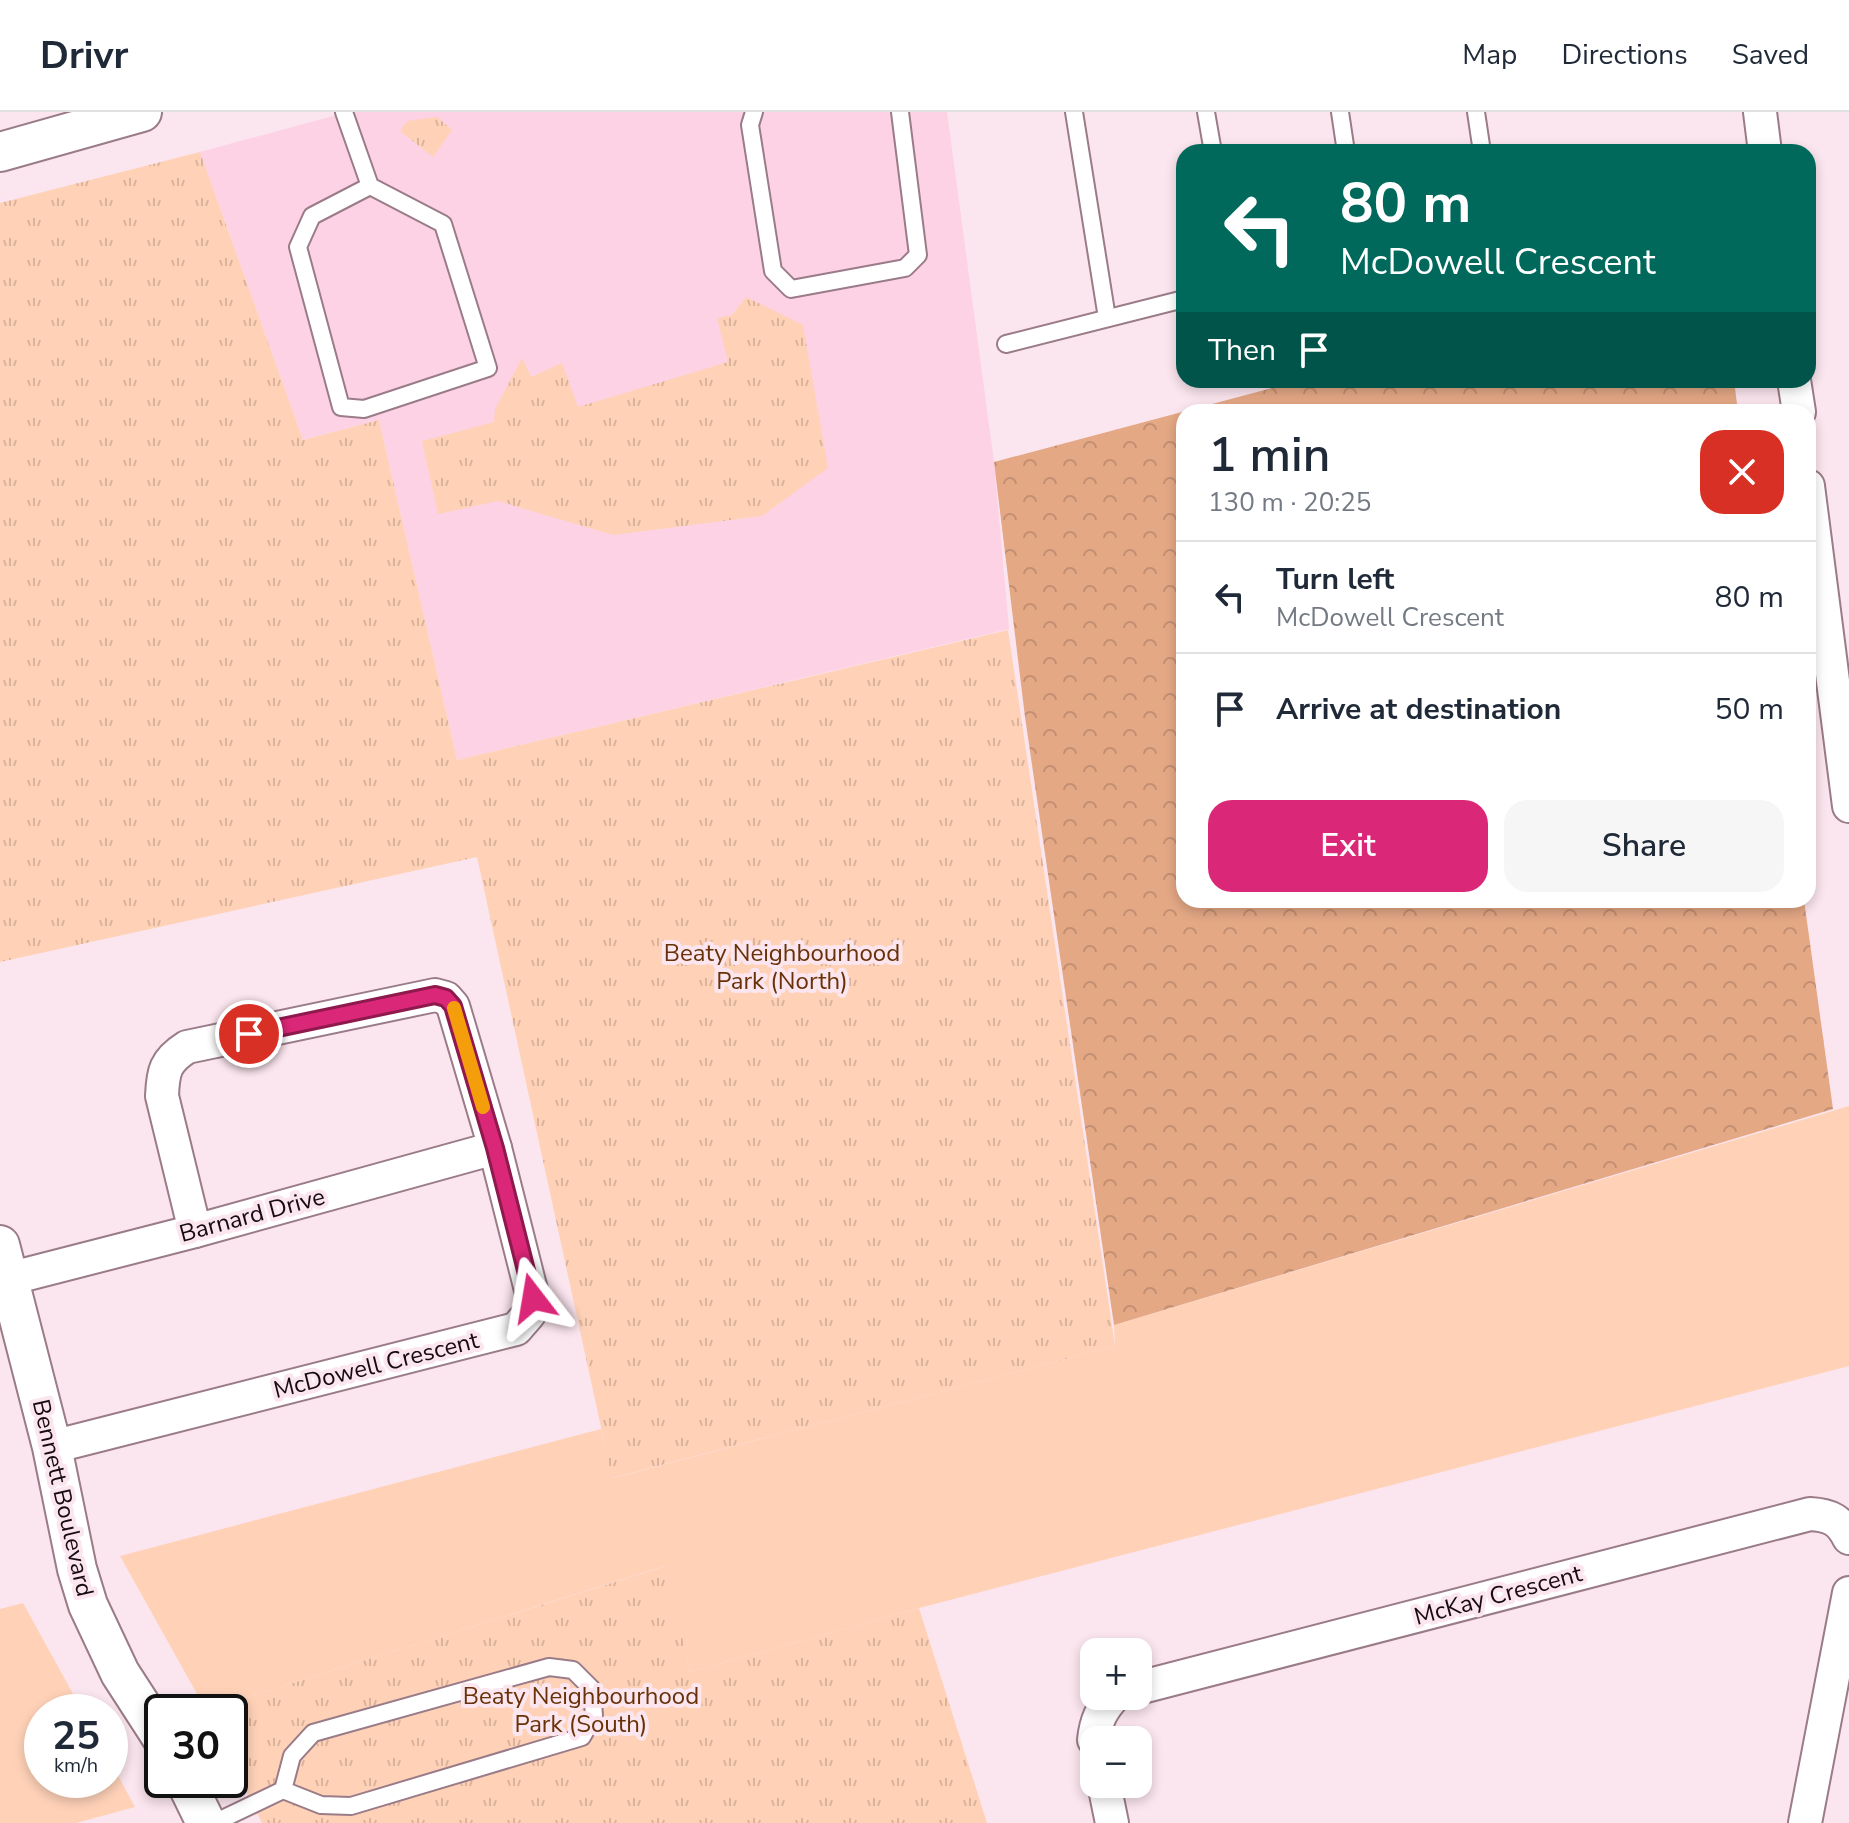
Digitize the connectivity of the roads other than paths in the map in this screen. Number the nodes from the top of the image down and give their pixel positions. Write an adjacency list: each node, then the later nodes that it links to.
1 (142, 112): 14 (street)
2 (344, 112): 15 (lane)
3 (754, 112): 4 (lane)
4 (900, 112)
5 (1074, 112): 17 (lane)
6 (1206, 112): 10 (lane)
7 (1340, 112): 11 (lane)
8 (1476, 112): 12 (lane)
9 (1760, 112): 13 (street)
10 (1212, 144)
11 (1345, 144)
12 (1481, 144)
13 (1764, 144)
14 (0, 152)
15 (370, 186): 15 (lane)
16 (1176, 301): 17 (lane)
17 (1107, 318): 18 (lane)
18 (1006, 344)
19 (1816, 548): 20 (street)
20 (1849, 806)
21 (495, 1148): 22 (street, Barnard Drive); 22 (street, McDowell Crescent); 24 (street, McDowell Crescent)
22 (195, 1231): 23 (street, Barnard Drive)
23 (4, 1262): 24 (street, Bennett Boulevard)
24 (52, 1447): 28 (street, Bennett Boulevard)
25 (1849, 1538): 27 (street, McKay Crescent)
26 (1849, 1593): 35 (street)
27 (1152, 1684)
28 (144, 1710)
29 (283, 1790): 29 (lane); 33 (lane)
30 (194, 1798): 32 (street)
31 (1107, 1798): 34 (street)
32 (206, 1823)
33 (214, 1823)
34 (1112, 1823)
35 (1805, 1823)

